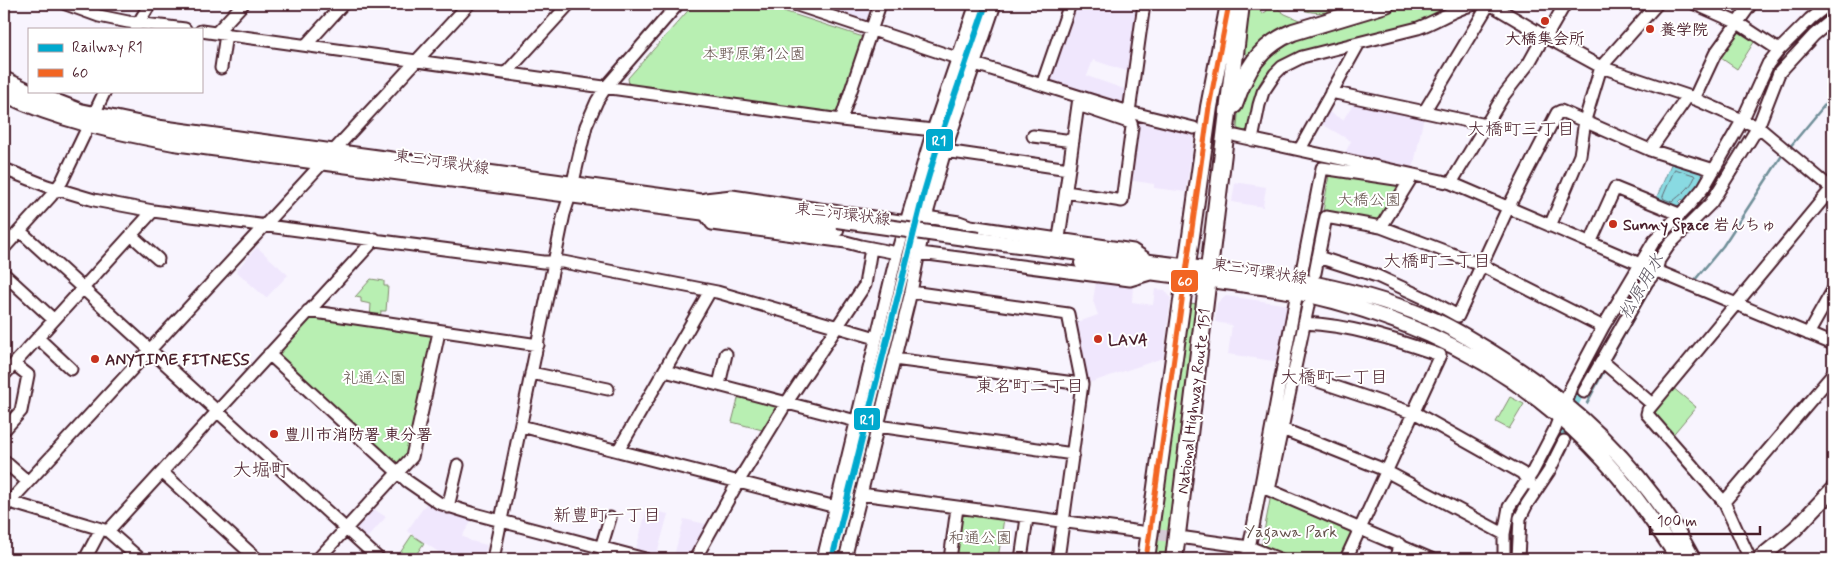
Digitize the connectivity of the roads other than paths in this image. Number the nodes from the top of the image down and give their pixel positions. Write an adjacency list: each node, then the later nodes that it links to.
1 (66, 4): 27 (street)
2 (150, 4): 27 (street)
3 (242, 4): 31 (street)
4 (343, 4): 34 (street)
5 (469, 4): 37 (street)
6 (570, 4): 41 (street)
7 (678, 4): 44 (street)
8 (794, 4): 29 (street)
9 (880, 4): 29 (street)
10 (976, 4): 36 (street)
11 (995, 4): 38 (street)
12 (1070, 4): 43 (street)
13 (1144, 4): 53 (street)
14 (1222, 4): 45 (highway)
15 (1228, 4): 45 (highway, National Highway Route 151)
16 (1241, 4): 58 (highway, National Highway Route 151)
17 (1386, 4): 58 (highway)
18 (1476, 4): 33 (street)
19 (1490, 4): 32 (street); 54 (street)
20 (1565, 4): 32 (street)
21 (1657, 4): 39 (street)
22 (1695, 4): 26 (street)
23 (1751, 4): 26 (street)
24 (1829, 4): 35 (street)
25 (1833, 19): 59 (street)
26 (1738, 23): 35 (street); 51 (street)
27 (137, 26): 28 (street)
28 (169, 28)
29 (871, 29): 36 (street); 56 (street)
30 (202, 31): 31 (street)
31 (221, 34): 34 (street); 40 (street)
32 (1545, 36): 39 (street); 60 (street)
33 (1358, 43): 49 (street); 65 (street)
34 (306, 46): 37 (street)
35 (1779, 50): 59 (street)
36 (957, 58): 38 (street); 62 (street)
37 (417, 61): 41 (street); 70 (street)
38 (975, 64): 43 (street); 69 (street)
39 (1601, 67): 51 (street); 57 (street)
40 (222, 68)
41 (506, 73): 44 (street)
42 (4, 79): 46 (main road, 東三河環状線)
43 (1042, 85): 52 (street)
44 (606, 87): 56 (street); 79 (street)
45 (1214, 88): 107 (highway, National Highway Route 151)
46 (28, 91)
47 (32, 92): 55 (main road, 東三河環状線)
48 (105, 92): 55 (street)
49 (1331, 92): 54 (street); 67 (street)
50 (4, 94): 55 (main road, 東三河環状線)
51 (1691, 97): 59 (street); 68 (street)
52 (1078, 101): 53 (street); 66 (street); 80 (street)
53 (1129, 112): 61 (street)
54 (1424, 112): 60 (street)
55 (93, 120): 70 (main road, 東三河環状線); 71 (main road, 東三河環状線); 77 (street)
56 (841, 120): 62 (street)
57 (1585, 120): 68 (street); 82 (street); 90 (street)
58 (1226, 122): 110 (highway, National Highway Route 151)
59 (1751, 124): 74 (street); 78 (street); 106 (street)
60 (1486, 125): 76 (street)
61 (1194, 128)
62 (933, 130): 87 (street)
63 (1033, 136): 66 (street)
64 (1236, 136): 65 (street)
65 (1252, 140): 67 (street)
66 (1073, 141): 73 (street)
67 (1300, 149): 75 (street)
68 (1650, 150): 74 (street)
69 (945, 151): 73 (street); 86 (street)
70 (334, 152): 71 (street); 79 (main road, 東三河環状線)
71 (324, 163): 79 (main road, 東三河環状線); 88 (street)
72 (4, 168): 77 (street)
73 (1069, 169): 80 (street)
74 (1714, 170): 85 (street)
75 (1412, 178): 76 (street); 91 (street); 111 (street)
76 (1451, 183): 82 (street)
77 (58, 188): 83 (street); 92 (street)
78 (1832, 188): 116 (street)
79 (571, 190): 81 (main road, 東三河環状線); 84 (main road, 東三河環状線); 103 (street)
80 (1066, 192): 94 (street)
81 (689, 200): 87 (street); 89 (main road, 東三河環状線)
82 (1508, 208): 90 (street); 104 (street)
83 (153, 211): 88 (street); 93 (street)
84 (703, 212): 89 (main road, 東三河環状線); 98 (street)
85 (1679, 214): 96 (street); 106 (street)
86 (926, 217): 94 (street); 100 (street)
87 (907, 222): 99 (street)
88 (265, 224): 95 (street); 129 (street)
89 (837, 225): 105 (main road, 東三河環状線)
90 (1550, 226): 96 (street)
91 (1381, 227): 101 (street); 104 (street)
92 (20, 231): 97 (street); 112 (street)
93 (132, 235): 102 (street); 112 (street)
94 (1060, 238): 105 (street)
95 (375, 239): 103 (street); 118 (street)
96 (1590, 243): 106 (street)
97 (4, 248)
98 (871, 248): 99 (street); 121 (street)
99 (897, 253): 126 (street)
100 (920, 253): 105 (street); 115 (street)
101 (1318, 257): 104 (street); 108 (street)
102 (158, 259)
103 (554, 262): 114 (street); 128 (street)
104 (1481, 265): 122 (street)
105 (1152, 268): 107 (main road, 東三河環状線)
106 (1649, 268): 116 (street); 122 (street); 134 (street)
107 (1186, 271): 110 (main road, 東三河環状線); 199 (highway, National Highway Route 151)
108 (1315, 273)
109 (4, 274): 119 (street)
110 (1208, 274): 111 (main road, 東三河環状線); 200 (highway, National Highway Route 151)
111 (1299, 287): 148 (main road, 東三河環状線); 185 (street)
112 (83, 289): 119 (street); 129 (street)
113 (1833, 290): 124 (street)
114 (710, 291): 121 (street); 136 (street)
115 (911, 292): 132 (street); 141 (street)
116 (1736, 304): 124 (street); 146 (street)
117 (1308, 306): 120 (street)
118 (308, 311): 123 (street); 130 (street)
119 (54, 320): 125 (street)
120 (1304, 323): 137 (street); 149 (street)
121 (836, 327): 126 (street); 145 (street)
122 (1603, 327): 148 (street)
123 (439, 332): 128 (street); 161 (street)
124 (1808, 334): 127 (street)
125 (38, 338): 133 (street); 135 (street)
126 (876, 338): 150 (street)
127 (1833, 344)
128 (538, 345): 138 (street)
129 (150, 350): 147 (street); 163 (street)
130 (269, 354): 147 (street); 161 (street)
131 (726, 354): 142 (street)
132 (894, 359): 141 (street); 152 (street)
133 (14, 364): 140 (street); 154 (street)
134 (1605, 364): 144 (street); 146 (street)
135 (71, 368)
136 (665, 371): 142 (street); 156 (street)
137 (1294, 372): 149 (street); 153 (street)
138 (532, 373): 143 (street); 151 (street)
139 (1833, 374): 168 (street)
140 (4, 375)
141 (1082, 384): 157 (street)
142 (718, 386): 145 (street)
143 (608, 390)
144 (1584, 392)
145 (787, 402): 150 (street); 164 (street)
146 (1652, 404): 168 (street)
147 (217, 411): 160 (street); 179 (street)
148 (1567, 413): 165 (street); 207 (main road, 東三河環状線); 208 (main road, 東三河環状線)
149 (1414, 414): 162 (street); 165 (street)
150 (856, 421): 171 (street)
151 (521, 426): 156 (street); 175 (street)
152 (878, 426): 157 (street); 167 (street)
153 (1282, 429): 162 (street); 177 (street)
154 (4, 430)
155 (1564, 441): 206 (street)
156 (618, 451): 164 (street)
157 (1072, 454): 176 (street)
158 (4, 461): 163 (street)
159 (458, 465): 170 (street)
160 (162, 472): 178 (street); 188 (street)
161 (398, 472): 170 (street); 179 (street)
162 (1386, 472): 177 (street); 181 (street)
163 (28, 482): 169 (street)
164 (738, 482): 171 (street); 193 (street)
165 (1528, 482): 181 (street)
166 (1833, 489): 210 (main road)
167 (861, 494): 172 (street); 195 (street)
168 (1724, 502): 209 (street)
169 (7, 505): 178 (street)
170 (448, 507): 175 (street)
171 (836, 507): 194 (street)
172 (957, 508): 174 (street); 196 (street)
173 (610, 518): 184 (street)
174 (1027, 518): 176 (street); 197 (street)
175 (501, 522): 184 (street); 191 (street)
176 (1063, 522): 180 (street); 198 (street)
177 (1360, 528): 183 (street); 202 (street)
178 (104, 530): 186 (street); 187 (street)
179 (346, 530): 189 (street); 190 (street)
180 (1141, 532)
181 (1504, 534): 205 (street)
182 (1186, 538): 185 (street)
183 (1399, 544): 203 (street); 204 (street)
184 (601, 548): 192 (street)
185 (1248, 553): 201 (street)
186 (85, 559)
187 (140, 559)
188 (257, 559)
189 (318, 559)
190 (379, 559)
191 (493, 559)
192 (645, 559)
193 (695, 559)
194 (823, 559)
195 (845, 559)
196 (950, 559)
197 (1021, 559)
198 (1058, 559)
199 (1146, 559)
200 (1174, 559)
201 (1279, 559)
202 (1346, 559)
203 (1396, 559)
204 (1431, 559)
205 (1504, 559)
206 (1518, 559)
207 (1678, 559)
208 (1693, 559)
209 (1750, 559)
210 (1759, 559)

